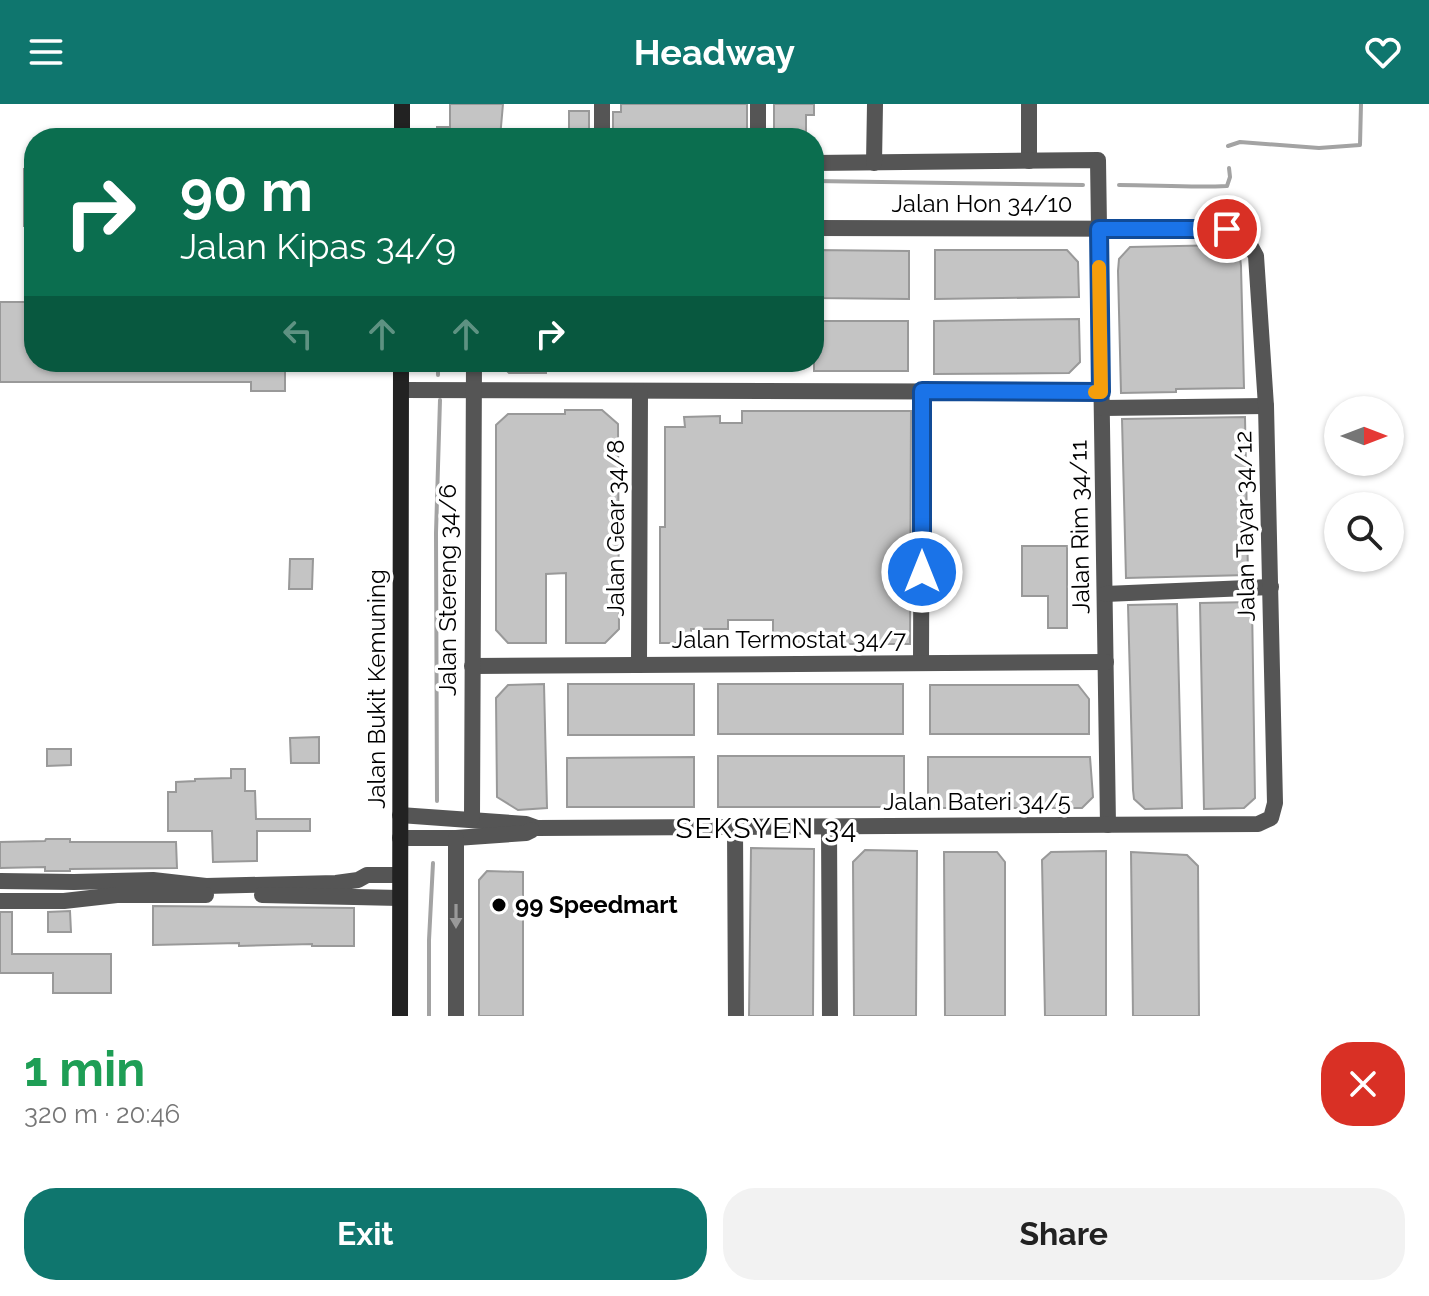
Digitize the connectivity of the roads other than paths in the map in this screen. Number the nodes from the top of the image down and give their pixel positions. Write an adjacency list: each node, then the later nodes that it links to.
1 (402, 104): 6 (main road)
2 (602, 104): 7 (street)
3 (758, 104): 8 (street)
4 (875, 104): 11 (street)
5 (1029, 104): 9 (street)
6 (402, 128)
7 (602, 128)
8 (758, 128)
9 (1029, 161): 11 (street); 13 (street, Jalan Rim 34/11)
10 (824, 163): 11 (street)
11 (874, 163)
12 (824, 228): 13 (street, Jalan Hon 34/10)
13 (1099, 229): 14 (street, Jalan Hon 34/10); 21 (street, Jalan Rim 34/11)
14 (1244, 234): 22 (street, Jalan Tayar 34/12)
15 (401, 372): 17 (main road, Jalan Bukit Kemuning)
16 (474, 372): 18 (street, Jalan Stereng 34/6)
17 (401, 390): 18 (street); 29 (main road, Jalan Bukit Kemuning)
18 (473, 390): 19 (street); 28 (street, Jalan Stereng 34/6)
19 (640, 391): 20 (street); 27 (street, Jalan Gear 34/8)
20 (922, 391): 21 (street); 26 (street)
21 (1102, 400): 22 (street); 24 (street, Jalan Rim 34/11)
22 (1266, 406): 23 (street, Jalan Tayar 34/12)
23 (1271, 587): 24 (street); 31 (street, Jalan Tayar 34/12)
24 (1105, 594): 25 (street, Jalan Rim 34/11)
25 (1106, 662): 26 (street, Jalan Termostat 34/7); 32 (street, Jalan Rim 34/11)
26 (921, 663): 27 (street, Jalan Termostat 34/7)
27 (639, 665): 28 (street, Jalan Termostat 34/7)
28 (472, 666): 30 (street, Jalan Stereng 34/6)
29 (400, 815): 30 (street); 36 (main road, Jalan Bukit Kemuning)
30 (472, 818): 35 (street)
31 (1271, 818): 32 (street, Jalan Bateri 34/5)
32 (1108, 825): 34 (street, Jalan Bateri 34/5)
33 (735, 827): 34 (street, Jalan Bateri 34/5); 35 (street, Jalan Bateri 34/5); 44 (street)
34 (829, 827): 45 (street)
35 (537, 828): 37 (street)
36 (400, 838): 37 (street); 38 (main road, Jalan Bukit Kemuning)
37 (456, 838): 43 (street, one-way to 43)
38 (400, 875): 39 (street); 40 (main road, Jalan Bukit Kemuning)
39 (0, 881)
40 (400, 898): 41 (street); 42 (main road, Jalan Bukit Kemuning)
41 (0, 901)
42 (400, 1016)
43 (456, 1016)
44 (736, 1016)
45 (830, 1016)

